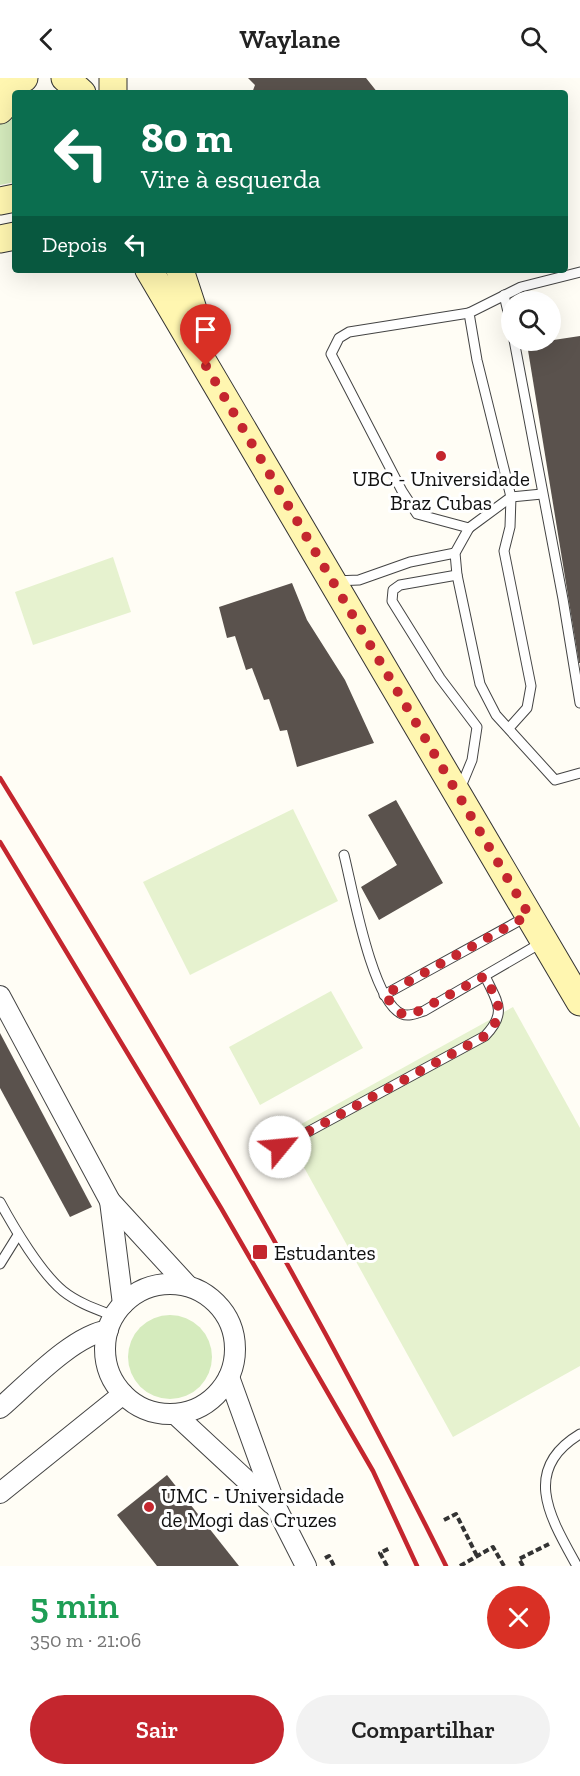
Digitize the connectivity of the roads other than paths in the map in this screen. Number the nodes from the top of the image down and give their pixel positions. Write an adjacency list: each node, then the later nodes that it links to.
1 (65, 78): 2 (main road)
2 (79, 90)
3 (12, 93): 4 (main road)
4 (0, 110)
5 (580, 272): 9 (lane)
6 (140, 273): 10 (main road)
7 (150, 273): 10 (main road)
8 (181, 273): 14 (main road)
9 (512, 291)
10 (162, 296): 14 (main road)
11 (501, 297): 12 (lane)
12 (469, 313): 16 (lane); 17 (lane)
13 (516, 351): 15 (lane)
14 (217, 384): 20 (main road)
15 (542, 494): 16 (lane); 21 (lane)
16 (511, 497): 17 (lane); 22 (lane)
17 (469, 528): 18 (lane)
18 (455, 553): 19 (lane); 20 (lane)
19 (457, 575): 22 (lane); 24 (lane)
20 (333, 581): 24 (main road)
21 (580, 703)
22 (509, 728): 23 (lane)
23 (580, 773)
24 (458, 794): 26 (main road)
25 (344, 855): 29 (lane)
26 (529, 915): 27 (main road); 29 (lane)
27 (544, 941): 28 (lane); 31 (main road)
28 (485, 976): 29 (lane); 32 (lane)
29 (384, 995)
30 (0, 996): 33 (street)
31 (580, 1002)
32 (280, 1147)
33 (110, 1201): 37 (street); 38 (street)
34 (0, 1202): 35 (lane)
35 (18, 1235): 36 (lane); 38 (lane)
36 (0, 1264)
37 (188, 1286): 38 (street); 39 (street)
38 (115, 1317): 40 (street); 41 (street)
39 (229, 1377): 42 (street); 45 (street)
40 (123, 1394): 42 (street); 44 (street)
41 (0, 1408)
42 (175, 1414): 45 (street)
43 (580, 1434): 47 (lane)
44 (0, 1494)
45 (276, 1507): 46 (street)
46 (306, 1566)
47 (577, 1566)

